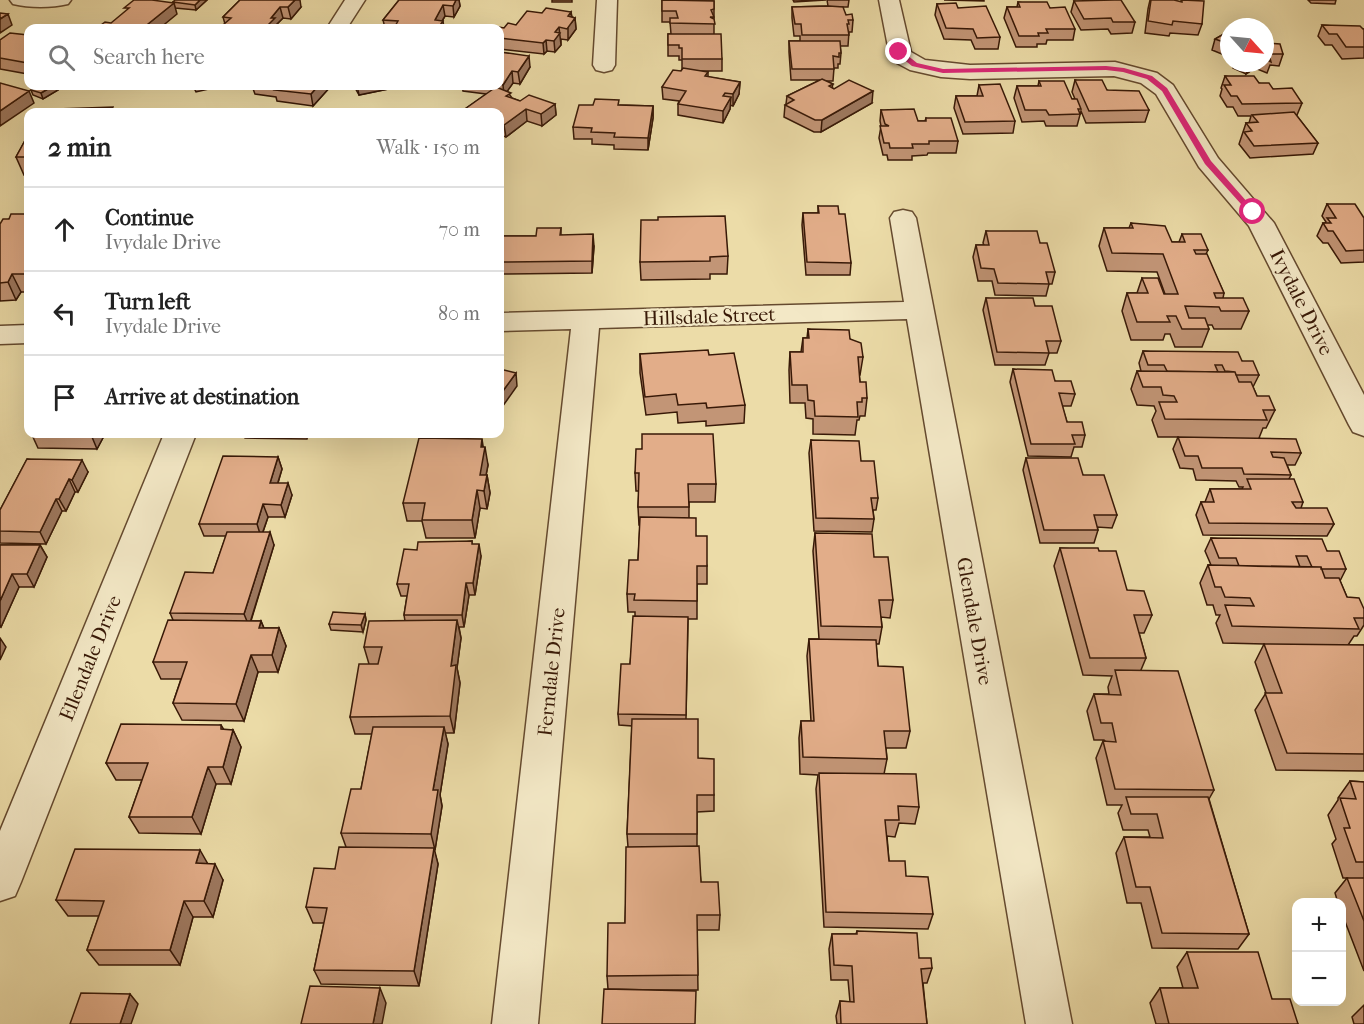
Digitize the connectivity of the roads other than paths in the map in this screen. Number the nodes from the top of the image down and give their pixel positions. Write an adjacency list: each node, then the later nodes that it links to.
1 (20, 0): 2 (street)
2 (61, 0)
3 (355, 0): 6 (street)
4 (607, 0): 7 (street)
5 (889, 0): 14 (street, Ivydale Drive)
6 (340, 24)
7 (604, 65)
8 (903, 218): 9 (street, Glendale Drive)
9 (919, 310): 10 (street, Hillsdale Street); 18 (street, Glendale Drive)
10 (586, 320): 11 (street, Hillsdale Street); 17 (street, Ferndale Drive)
11 (504, 322)
12 (24, 334): 13 (street)
13 (0, 335)
14 (1364, 426)
15 (178, 438): 16 (street, Ellendale Drive)
16 (0, 882)
17 (515, 1024)
18 (1049, 1024)

